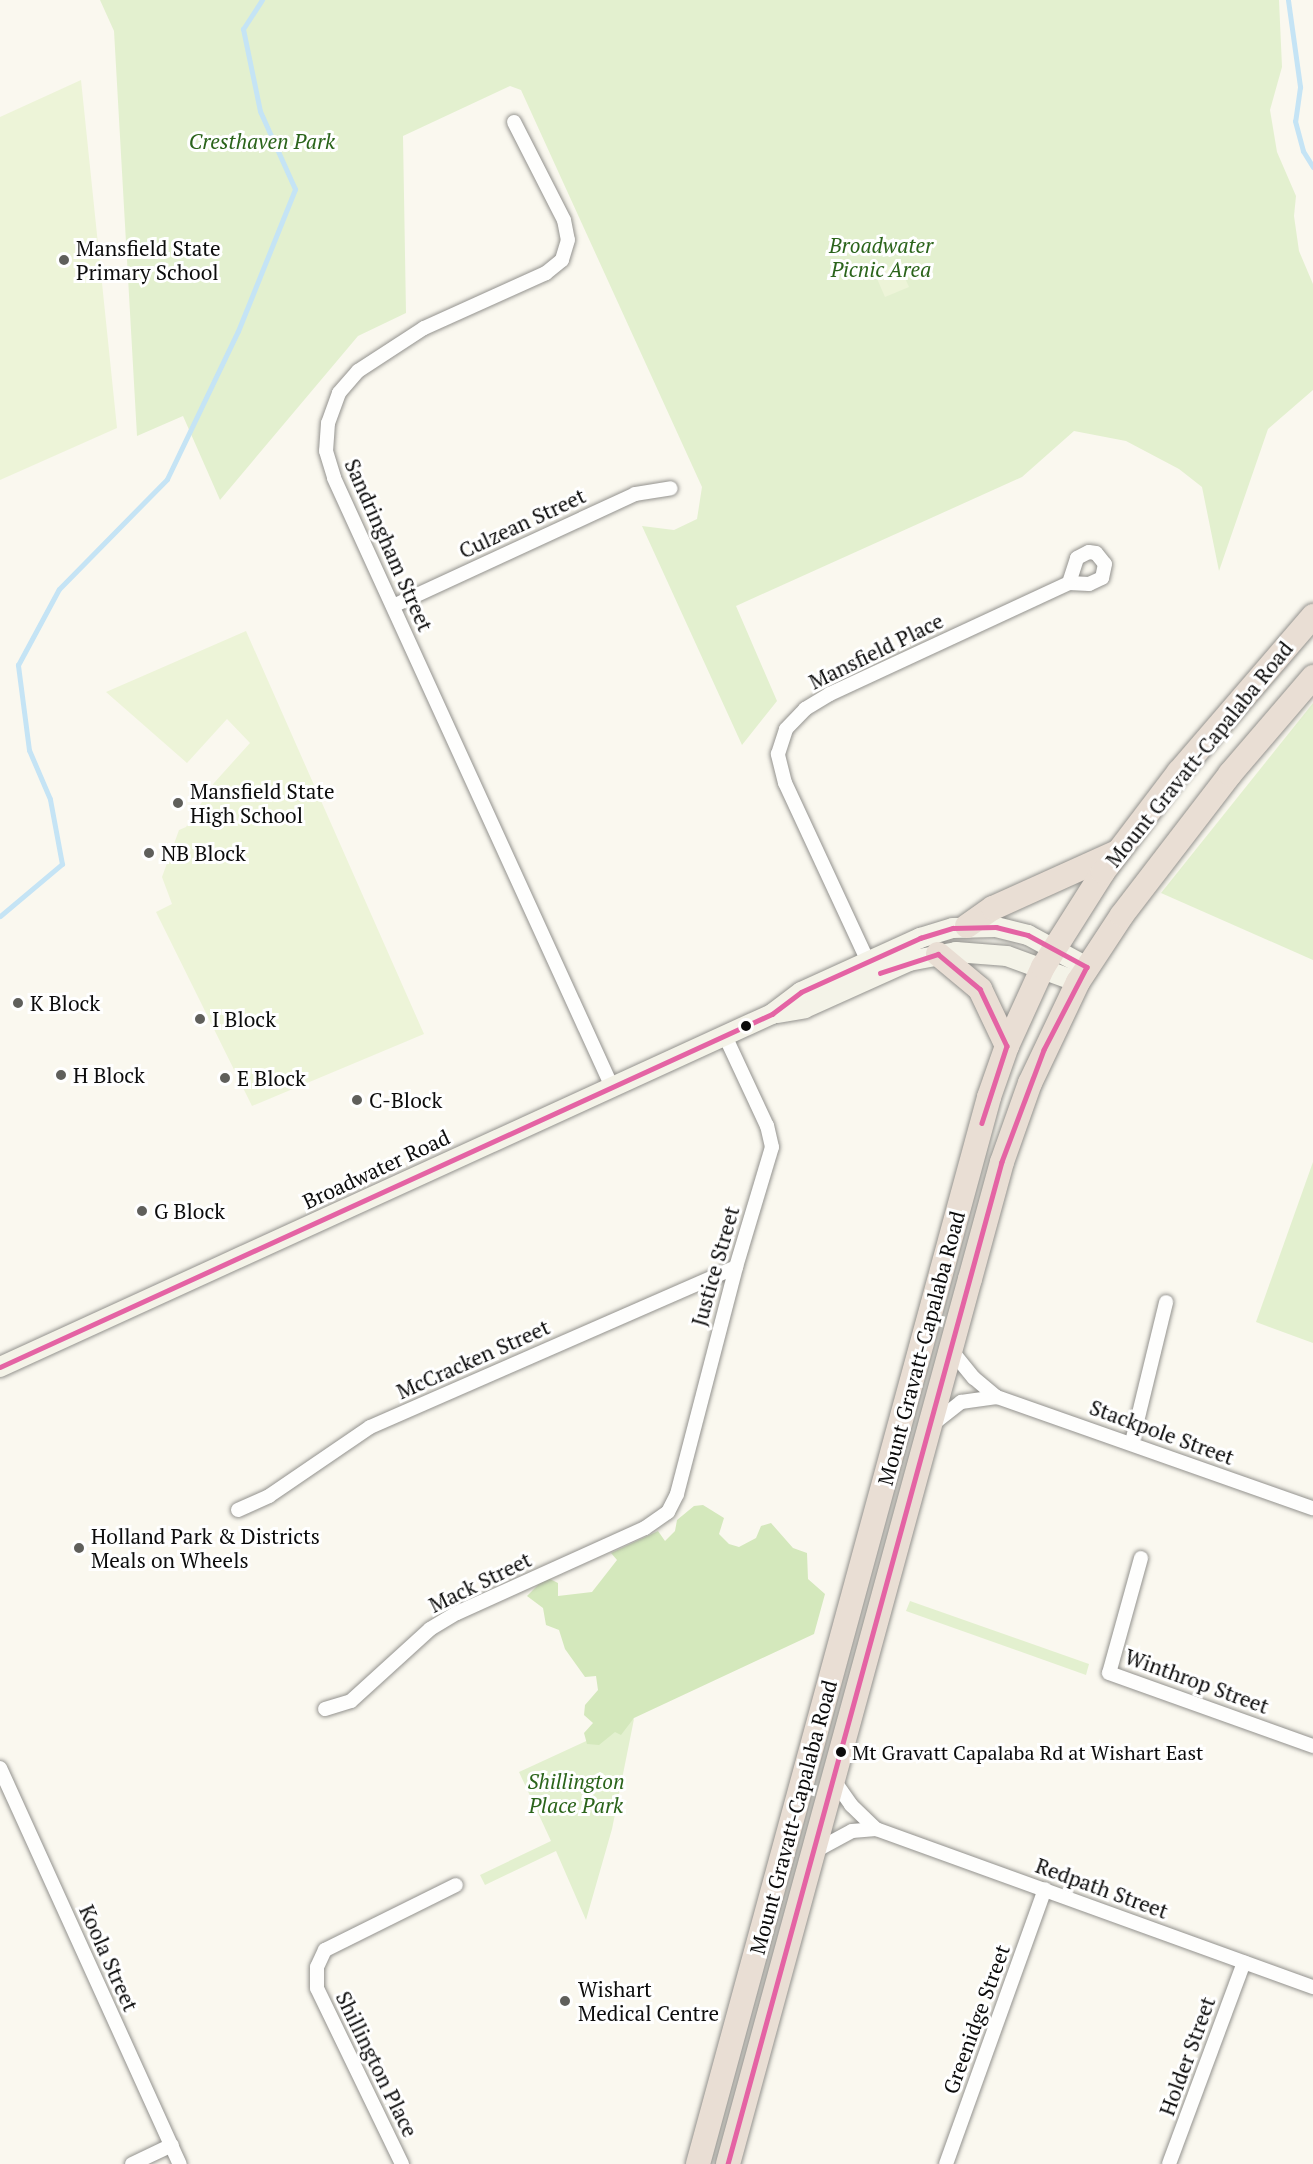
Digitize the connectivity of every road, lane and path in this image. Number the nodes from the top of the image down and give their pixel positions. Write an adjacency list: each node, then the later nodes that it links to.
1 (514, 122): 4 (street, Sandringham Street)
2 (671, 488): 4 (street, Culzean Street)
3 (1069, 583): 11 (street, Mansfield Place)
4 (393, 606): 15 (street, Sandringham Street)
5 (1313, 616): 7 (highway, Mount Gravatt-Capalaba Road)
6 (1313, 677): 12 (highway, Mount Gravatt-Capalaba Road)
7 (1117, 852): 8 (highway); 10 (highway, Mount Gravatt-Capalaba Road)
8 (967, 926): 10 (main road, Broadwater Road); 11 (main road, Broadwater Road)
9 (938, 954): 10 (main road, Broadwater Road); 11 (main road, Broadwater Road); 14 (highway)
10 (1048, 957): 12 (main road, Broadwater Road); 14 (highway, Mount Gravatt-Capalaba Road)
11 (872, 968): 13 (main road, Broadwater Road)
12 (1082, 975): 18 (highway, Mount Gravatt-Capalaba Road)
13 (725, 1036): 15 (main road, Broadwater Road); 16 (street, Justice Street)
14 (1007, 1046): 41 (highway, Mount Gravatt-Capalaba Road)
15 (612, 1087): 19 (main road, Broadwater Road)
16 (736, 1266): 24 (street, McCracken Street); 25 (street, Justice Street)
17 (1166, 1302): 22 (street)
18 (951, 1350): 20 (street, Stackpole Street); 21 (highway, Mount Gravatt-Capalaba Road)
19 (0, 1367)
20 (997, 1396): 21 (street, Stackpole Street); 22 (street, Stackpole Street)
21 (929, 1428): 30 (highway, Mount Gravatt-Capalaba Road)
22 (1132, 1442): 23 (street, Stackpole Street)
23 (1313, 1508)
24 (238, 1510)
25 (668, 1512): 27 (street, Mack Street)
26 (1142, 1558): 28 (street, Winthrop Street)
27 (325, 1709)
28 (1313, 1746)
29 (0, 1768): 37 (street, Koola Street)
30 (833, 1779): 31 (street, Redpath Street); 32 (highway, Mount Gravatt-Capalaba Road)
31 (876, 1828): 32 (street); 34 (street, Redpath Street)
32 (814, 1852): 42 (highway, Mount Gravatt-Capalaba Road)
33 (456, 1885): 40 (street, Shillington Place)
34 (1045, 1889): 35 (street, Redpath Street); 43 (street, Greenidge Street)
35 (1244, 1962): 36 (street, Redpath Street); 44 (street, Holder Street)
36 (1313, 1987)
37 (172, 2145): 38 (street); 39 (street, Koola Street)
38 (132, 2164)
39 (180, 2164)
40 (402, 2164)
41 (698, 2164)
42 (728, 2164)
43 (946, 2164)
44 (1169, 2164)

